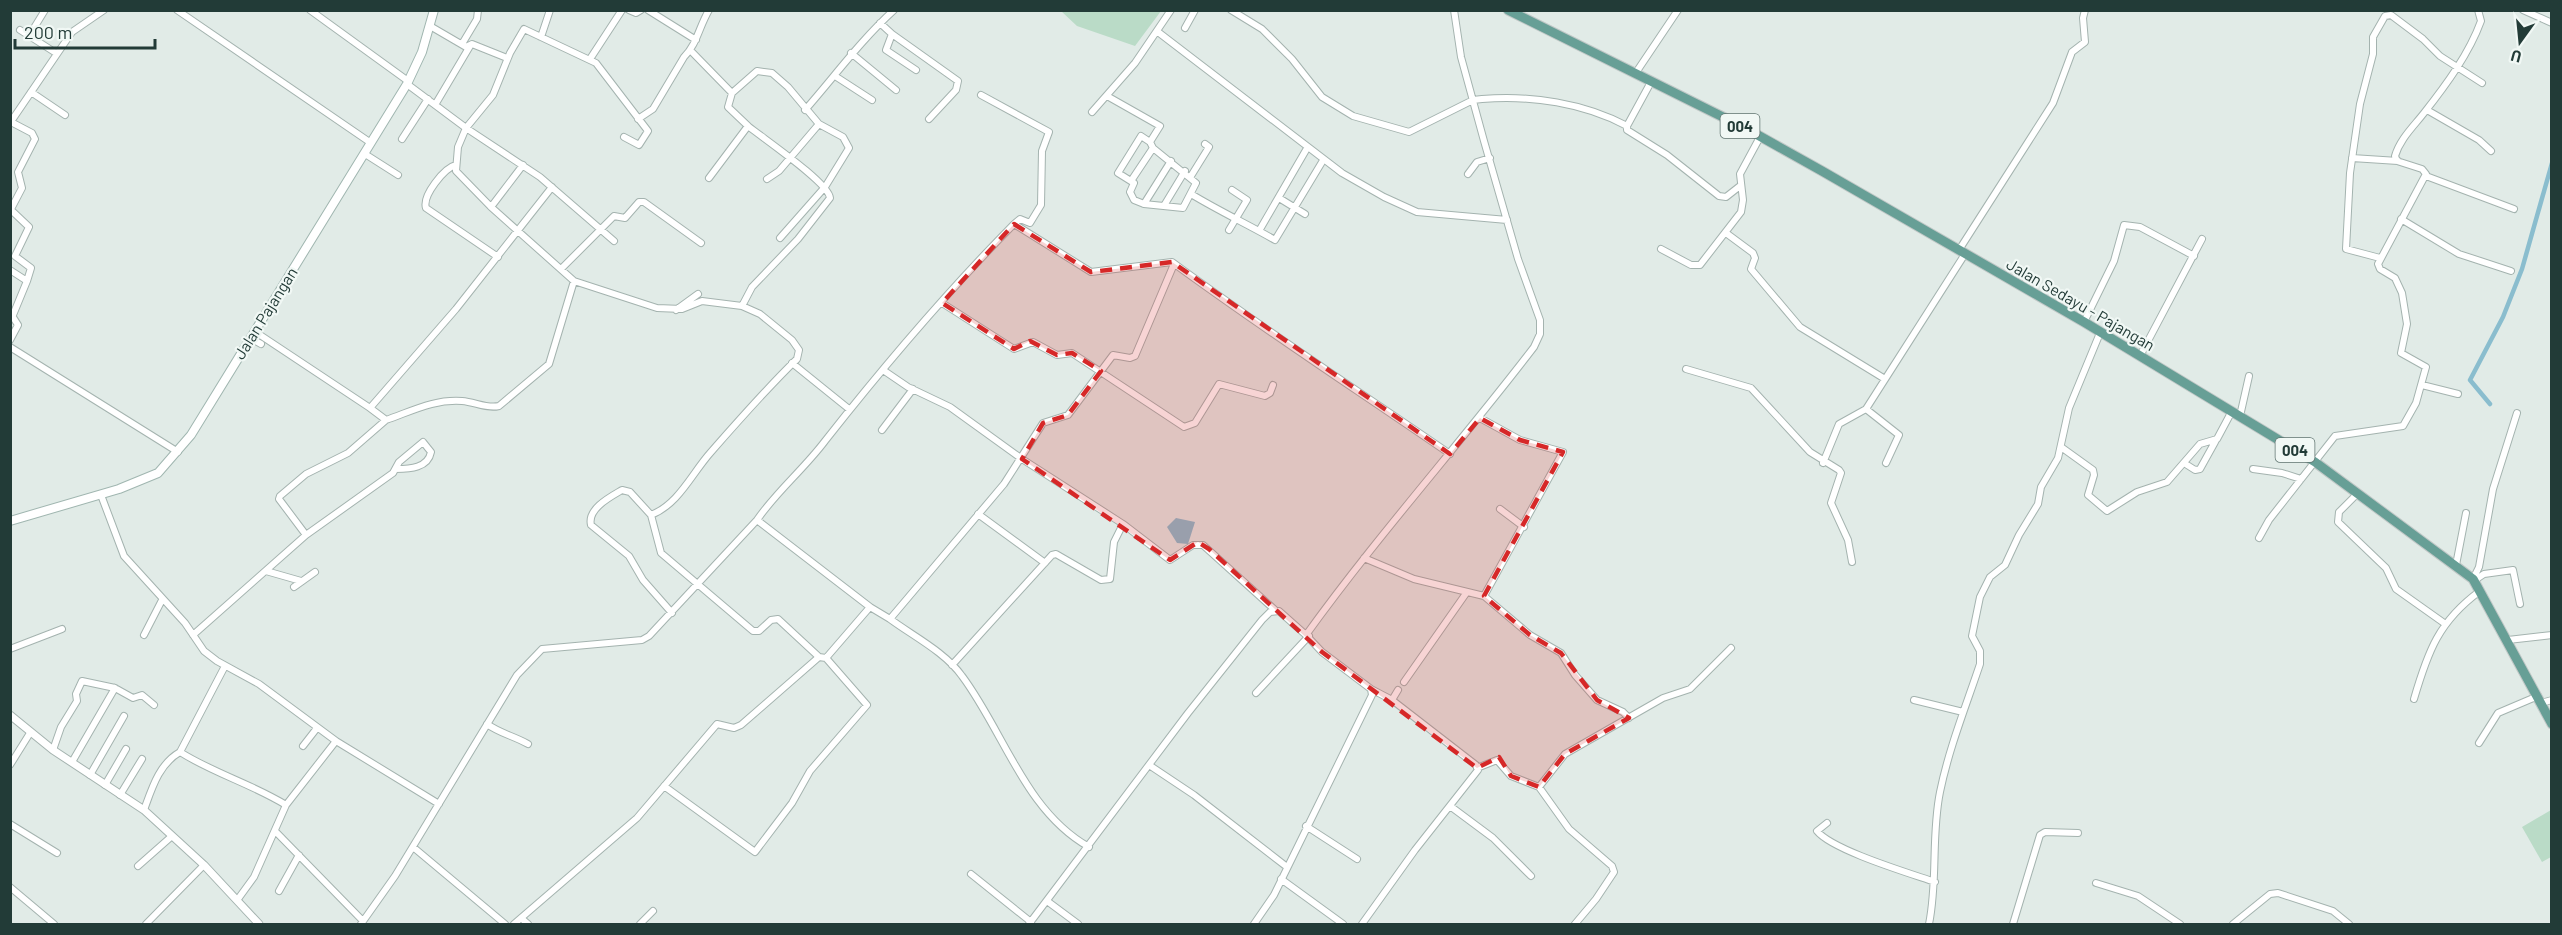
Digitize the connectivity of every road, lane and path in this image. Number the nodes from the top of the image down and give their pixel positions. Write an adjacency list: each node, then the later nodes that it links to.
1 (45, 10): 30 (street)
2 (177, 10): 70 (street)
3 (310, 10): 44 (street)
4 (434, 10): 25 (main road, Jalan Pajangan)
5 (478, 10): 33 (street)
6 (550, 10): 31 (street)
7 (622, 10): 39 (street)
8 (630, 10): 9 (street)
9 (641, 10)
10 (648, 10): 32 (street)
11 (709, 10): 32 (street)
12 (894, 10): 24 (street)
13 (1171, 10): 28 (street)
14 (1195, 10): 26 (street)
15 (1231, 10): 54 (street)
16 (1454, 10): 54 (street)
17 (1508, 10): 42 (main road, Jalan Sedayu - Pajangan / 004)
18 (1678, 10): 42 (street)
19 (2085, 10): 121 (street)
20 (2478, 10): 40 (street)
21 (2523, 10): 23 (street)
22 (102, 11): 36 (street)
23 (2552, 22)
24 (880, 23): 29 (street); 37 (street)
25 (430, 27): 33 (street); 44 (main road, Jalan Pajangan)
26 (1185, 28)
27 (20, 30): 30 (street)
28 (1158, 32): 51 (street); 109 (street)
29 (892, 34): 41 (street); 61 (street)
30 (29, 36): 36 (street)
31 (541, 37): 38 (street); 39 (street)
32 (696, 40): 35 (street)
33 (462, 44): 34 (street)
34 (472, 44): 38 (street); 55 (street)
35 (691, 51): 49 (street); 60 (street)
36 (56, 53): 48 (street)
37 (851, 53): 43 (street); 47 (street)
38 (507, 58): 66 (street)
39 (590, 59): 60 (street)
40 (2456, 67): 46 (street); 57 (street); 79 (street)
41 (916, 70)
42 (1635, 74): 45 (main road, Jalan Sedayu - Pajangan / 004)
43 (835, 76): 53 (street); 56 (street)
44 (408, 82): 52 (street); 70 (main road, Jalan Pajangan)
45 (1651, 82): 65 (street); 68 (main road, Jalan Sedayu - Pajangan / 004)
46 (2482, 83)
47 (896, 90)
48 (31, 92): 59 (street); 62 (street)
49 (732, 93): 56 (street); 64 (street)
50 (981, 95): 110 (street)
51 (1107, 96): 58 (street); 73 (street)
52 (428, 99): 55 (street); 69 (street)
53 (872, 100)
54 (1473, 100): 65 (street); 78 (street)
55 (435, 105): 66 (street)
56 (805, 110): 63 (street)
57 (2427, 110): 75 (street); 81 (street)
58 (1092, 112)
59 (65, 115)
60 (638, 119): 67 (street)
61 (928, 119)
62 (11, 122): 104 (street)
63 (819, 124): 77 (street); 96 (street)
64 (748, 126): 77 (street); 91 (street)
65 (1627, 126): 94 (street)
66 (466, 128): 83 (street); 84 (street)
67 (624, 137)
68 (1760, 137): 94 (street); 121 (main road, Jalan Sedayu - Pajangan / 004)
69 (402, 139)
70 (371, 143): 76 (main road, Jalan Pajangan)
71 (1204, 144): 89 (street)
72 (1298, 144): 74 (street)
73 (1151, 145): 80 (street); 93 (street); 93 (street)
74 (1306, 150): 82 (street); 99 (street)
75 (2491, 152)
76 (364, 154): 88 (street); 138 (main road, Jalan Pajangan)
77 (788, 158): 92 (street); 96 (street)
78 (1490, 158): 87 (street); 109 (street)
79 (2352, 158): 81 (street); 124 (street)
80 (1171, 160): 86 (street); 100 (street)
81 (2399, 161): 90 (street)
82 (1322, 162): 85 (street); 103 (street)
83 (456, 165): 102 (street); 123 (street)
84 (523, 165): 95 (street); 102 (street)
85 (1328, 167)
86 (1185, 171): 89 (street); 101 (street)
87 (1468, 174)
88 (398, 175)
89 (1191, 176): 98 (street)
90 (2426, 176): 105 (street); 107 (street)
91 (709, 178)
92 (767, 178)
93 (1131, 181): 100 (street)
94 (1740, 186): 115 (street)
95 (552, 187): 111 (street); 114 (street)
96 (825, 187): 116 (street); 133 (street)
97 (1232, 190): 108 (street)
98 (1191, 194): 101 (street); 108 (street)
99 (1279, 198): 103 (street); 113 (street)
100 (1144, 204): 101 (street)
101 (1165, 204)
102 (491, 207): 114 (street)
103 (1294, 208): 106 (street); 113 (street)
104 (11, 209): 129 (street)
105 (2514, 209)
106 (1305, 214)
107 (2402, 219): 124 (street); 128 (street)
108 (1234, 220): 112 (street); 113 (street)
109 (1507, 220): 158 (street)
110 (1014, 224): 125 (street); 132 (street)
111 (600, 230): 118 (street); 119 (street); 126 (street)
112 (1229, 230)
113 (1259, 231)
114 (518, 232): 123 (street); 126 (street)
115 (1726, 233): 120 (street); 148 (street)
116 (780, 238)
117 (2202, 239): 122 (street)
118 (614, 241)
119 (701, 243)
120 (1661, 249)
121 (1962, 252): 136 (main road, Jalan Sedayu - Pajangan / 004); 148 (street)
122 (2194, 256): 136 (street); 142 (street)
123 (498, 257): 153 (street)
124 (2380, 258): 150 (street)
125 (1174, 264): 146 (street); 164 (street)
126 (561, 269): 130 (street)
127 (10, 270): 129 (street)
128 (2511, 271)
129 (27, 281): 135 (street)
130 (574, 281): 134 (street); 159 (street)
131 (698, 294): 134 (street)
132 (942, 303): 145 (street); 146 (street)
133 (742, 306): 134 (street); 143 (street)
134 (675, 310)
135 (12, 314): 139 (street)
136 (2084, 322): 137 (main road, Jalan Sedayu - Pajangan / 004)
137 (2100, 333): 142 (main road, Jalan Sedayu - Pajangan / 004); 162 (street)
138 (252, 334): 140 (street); 153 (street); 163 (main road, Jalan Pajangan)
139 (10, 340)
140 (261, 344)
141 (10, 346): 163 (street)
142 (2140, 356): 156 (main road, Jalan Sedayu - Pajangan / 004)
143 (792, 363): 154 (street); 178 (street)
144 (1686, 369): 167 (street)
145 (883, 370): 151 (street); 154 (street)
146 (1101, 371): 149 (street); 165 (street)
147 (2249, 376): 156 (street)
148 (1886, 379): 155 (street)
149 (1273, 385)
150 (2422, 385): 152 (street); 166 (street)
151 (914, 389): 160 (street); 165 (street)
152 (2458, 394)
153 (370, 408): 159 (street)
154 (849, 409): 179 (street)
155 (1866, 410): 167 (street); 168 (street)
156 (2236, 413): 161 (street); 166 (main road, Jalan Sedayu - Pajangan / 004)
157 (2517, 413): 191 (street)
158 (1480, 418): 164 (street); 182 (street)
159 (386, 420): 183 (street)
160 (882, 430)
161 (2215, 442): 169 (street); 169 (street)
162 (2061, 447): 169 (street); 227 (street)
163 (178, 452): 174 (main road, Jalan Pajangan)
164 (1450, 454): 185 (street)
165 (1022, 459): 177 (street); 181 (street)
166 (2315, 462): 172 (street); 173 (main road, Jalan Sedayu - Pajangan / 004)
167 (1823, 463): 186 (street)
168 (1886, 463)
169 (2184, 463)
170 (396, 469): 170 (street); 183 (street)
171 (2253, 469): 172 (street)
172 (2301, 479): 184 (street)
173 (2358, 493): 188 (main road, Jalan Sedayu - Pajangan / 004); 204 (street)
174 (101, 495): 180 (main road, Jalan Pajangan); 198 (street)
175 (1500, 509): 182 (street)
176 (2466, 513): 188 (street)
177 (978, 514): 187 (street); 203 (street)
178 (651, 515): 193 (street); 202 (street)
179 (757, 520): 193 (street); 200 (street)
180 (10, 521)
181 (1123, 524): 187 (street); 201 (street)
182 (1524, 527): 197 (street)
183 (306, 536): 189 (street)
184 (2259, 538)
185 (1364, 558): 196 (street); 208 (street)
186 (1852, 561)
187 (1045, 563): 214 (street)
188 (2456, 565): 191 (main road, Jalan Sedayu - Pajangan / 004)
189 (266, 571): 192 (street); 207 (street)
190 (315, 572): 192 (street)
191 (2474, 580): 195 (main road, Jalan Sedayu - Pajangan / 004); 199 (street)
192 (301, 581): 194 (street)
193 (698, 585): 202 (street); 213 (street)
194 (294, 587)
195 (2481, 590): 204 (street); 210 (main road, Jalan Sedayu - Pajangan / 004)
196 (1467, 592): 197 (street); 216 (street)
197 (1484, 596): 230 (street)
198 (162, 600): 206 (street); 207 (street)
199 (2520, 604)
200 (870, 607): 203 (street); 213 (street)
201 (1275, 610): 208 (street); 245 (street)
202 (672, 613): 231 (street)
203 (890, 619): 214 (street)
204 (2445, 623): 221 (street)
205 (62, 629): 212 (street)
206 (144, 635)
207 (193, 635): 215 (street)
208 (1308, 635): 218 (street); 220 (street)
209 (2552, 635): 210 (street)
210 (2508, 640): 224 (main road, Jalan Sedayu - Pajangan / 004)
211 (1731, 648): 230 (street)
212 (10, 649)
213 (823, 657): 249 (street); 249 (street)
214 (952, 665): 263 (street)
215 (225, 666): 233 (street); 241 (street)
216 (1404, 682)
217 (115, 688): 226 (street); 240 (street); 243 (street)
218 (1371, 689): 222 (street); 258 (street)
219 (1398, 690): 222 (street)
220 (1256, 693)
221 (2414, 699)
222 (1392, 700): 246 (street)
223 (1914, 700): 227 (street)
224 (2540, 700): 225 (street); 232 (main road, Jalan Sedayu - Pajangan / 004); 236 (street)
225 (2552, 700)
226 (154, 705)
227 (1963, 712): 273 (street)
228 (10, 715): 234 (street)
229 (123, 716): 247 (street)
230 (1629, 718): 250 (street)
231 (487, 724): 237 (street); 253 (street)
232 (2552, 724)
233 (317, 728): 235 (street); 238 (street)
234 (30, 733): 240 (street); 244 (street)
235 (336, 741): 252 (street); 253 (street)
236 (2479, 742)
237 (528, 744)
238 (303, 746)
239 (126, 749): 248 (street)
240 (53, 750): 243 (street)
241 (180, 752): 252 (street); 255 (street)
242 (142, 759): 251 (street)
243 (72, 762): 247 (street)
244 (10, 765)
245 (1149, 765): 263 (street); 269 (street)
246 (1477, 768): 250 (street); 254 (street)
247 (90, 775): 248 (street)
248 (105, 785): 251 (street)
249 (664, 786): 280 (street)
250 (1539, 788): 294 (street)
251 (120, 795): 255 (street)
252 (286, 804): 259 (street)
253 (439, 804): 262 (street)
254 (1450, 806): 271 (street); 293 (street)
255 (144, 810): 261 (street)
256 (1827, 823): 273 (street)
257 (10, 824): 264 (street)
258 (1306, 826): 266 (street); 269 (street)
259 (276, 832): 265 (street); 277 (street)
260 (2078, 833): 296 (street)
261 (171, 836): 267 (street); 268 (street)
262 (413, 847): 281 (street); 286 (street)
263 (1089, 847): 278 (street)
264 (57, 853)
265 (299, 855): 276 (street); 281 (street)
266 (1357, 859)
267 (204, 865): 277 (street); 284 (street)
268 (138, 866)
269 (1287, 867): 272 (street)
270 (971, 874): 282 (street)
271 (1532, 876)
272 (1281, 879): 291 (street); 292 (street)
273 (1935, 882): 295 (street)
274 (2096, 883): 297 (street)
275 (10, 887): 283 (street)
276 (279, 891)
277 (238, 900): 285 (street)
278 (1047, 901): 282 (street); 290 (street)
279 (652, 911): 289 (street)
280 (521, 918): 287 (street); 288 (street)
281 (362, 923)
282 (1030, 923)
283 (54, 924)
284 (146, 924)
285 (259, 924)
286 (505, 924)
287 (514, 924)
288 (528, 924)
289 (640, 924)
290 (1078, 924)
291 (1254, 924)
292 (1343, 924)
293 (1362, 924)
294 (1575, 924)
295 (1929, 924)
296 (2013, 924)
297 (2180, 924)
298 (2233, 924): 299 (street)
299 (2349, 924)

